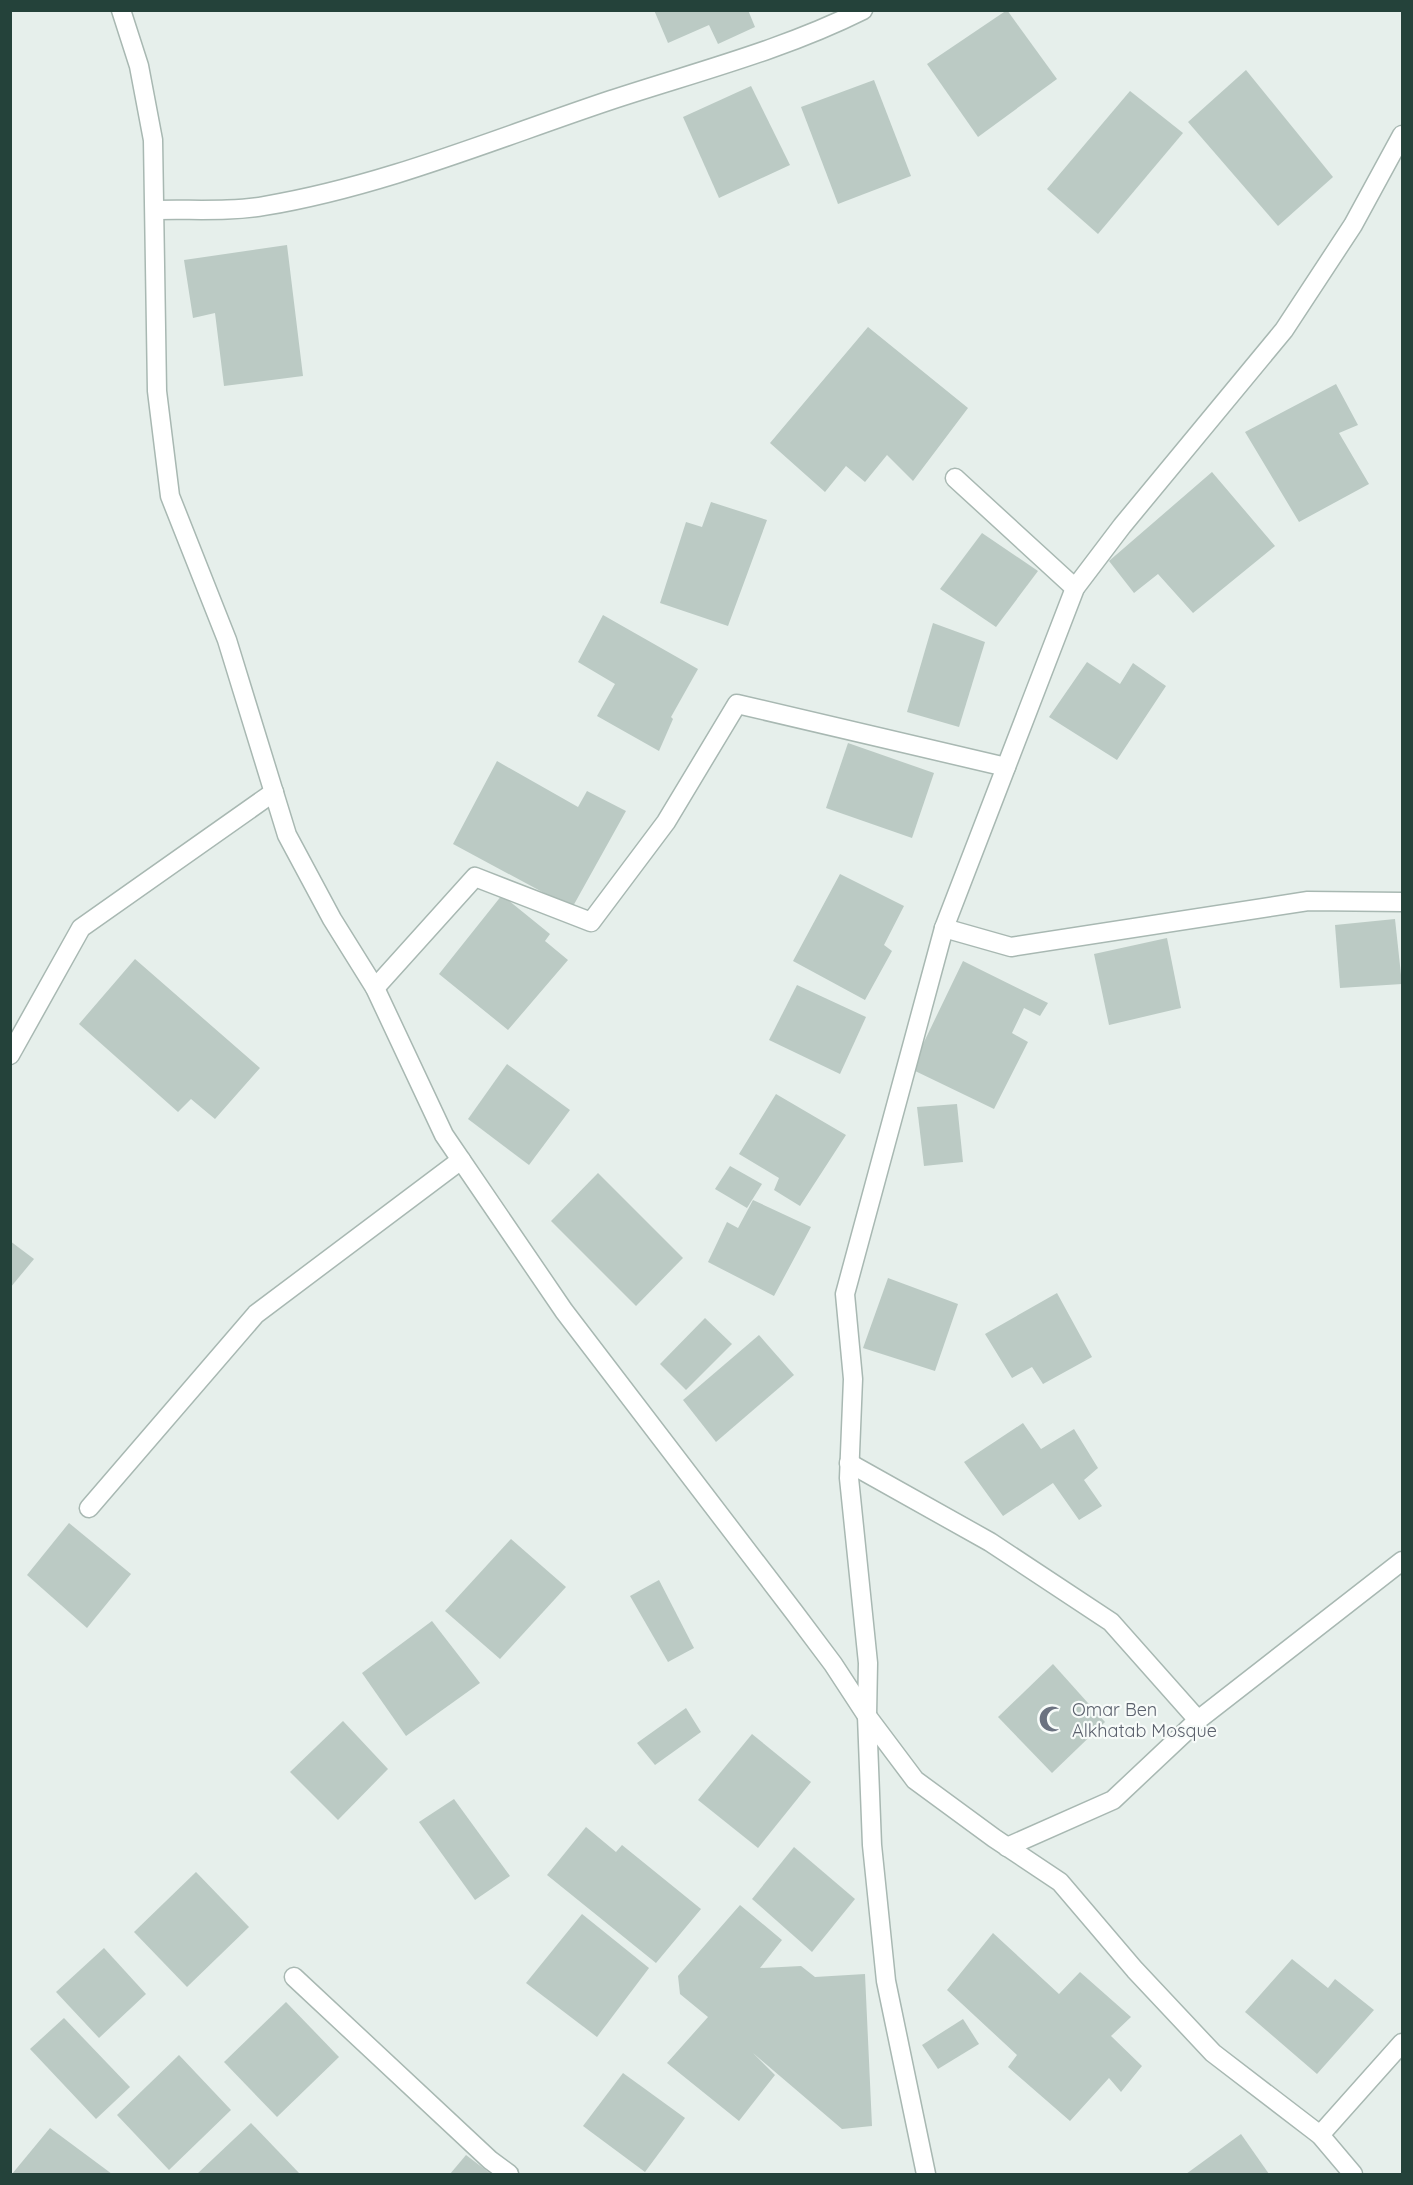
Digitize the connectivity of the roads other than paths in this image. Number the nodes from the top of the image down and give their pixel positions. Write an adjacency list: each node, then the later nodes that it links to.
1 (121, 10): 4 (street)
2 (863, 10): 4 (street)
3 (1402, 135): 6 (street)
4 (156, 210): 8 (street)
5 (955, 478): 6 (street)
6 (1075, 588): 7 (street)
7 (1006, 767): 10 (street); 11 (street)
8 (274, 792): 11 (street); 12 (street)
9 (1402, 902): 10 (street)
10 (944, 928): 14 (street)
11 (375, 988): 13 (street)
12 (10, 1055)
13 (461, 1160): 15 (street); 17 (street)
14 (849, 1463): 17 (street); 18 (street)
15 (89, 1508)
16 (1402, 1561): 18 (street)
17 (867, 1716): 19 (street); 24 (street)
18 (1198, 1720): 19 (street)
19 (1007, 1847): 22 (street)
20 (294, 1977): 23 (street)
21 (1402, 2043): 22 (street)
22 (1320, 2135): 25 (street)
23 (509, 2175)
24 (926, 2175)
25 (1353, 2175)

